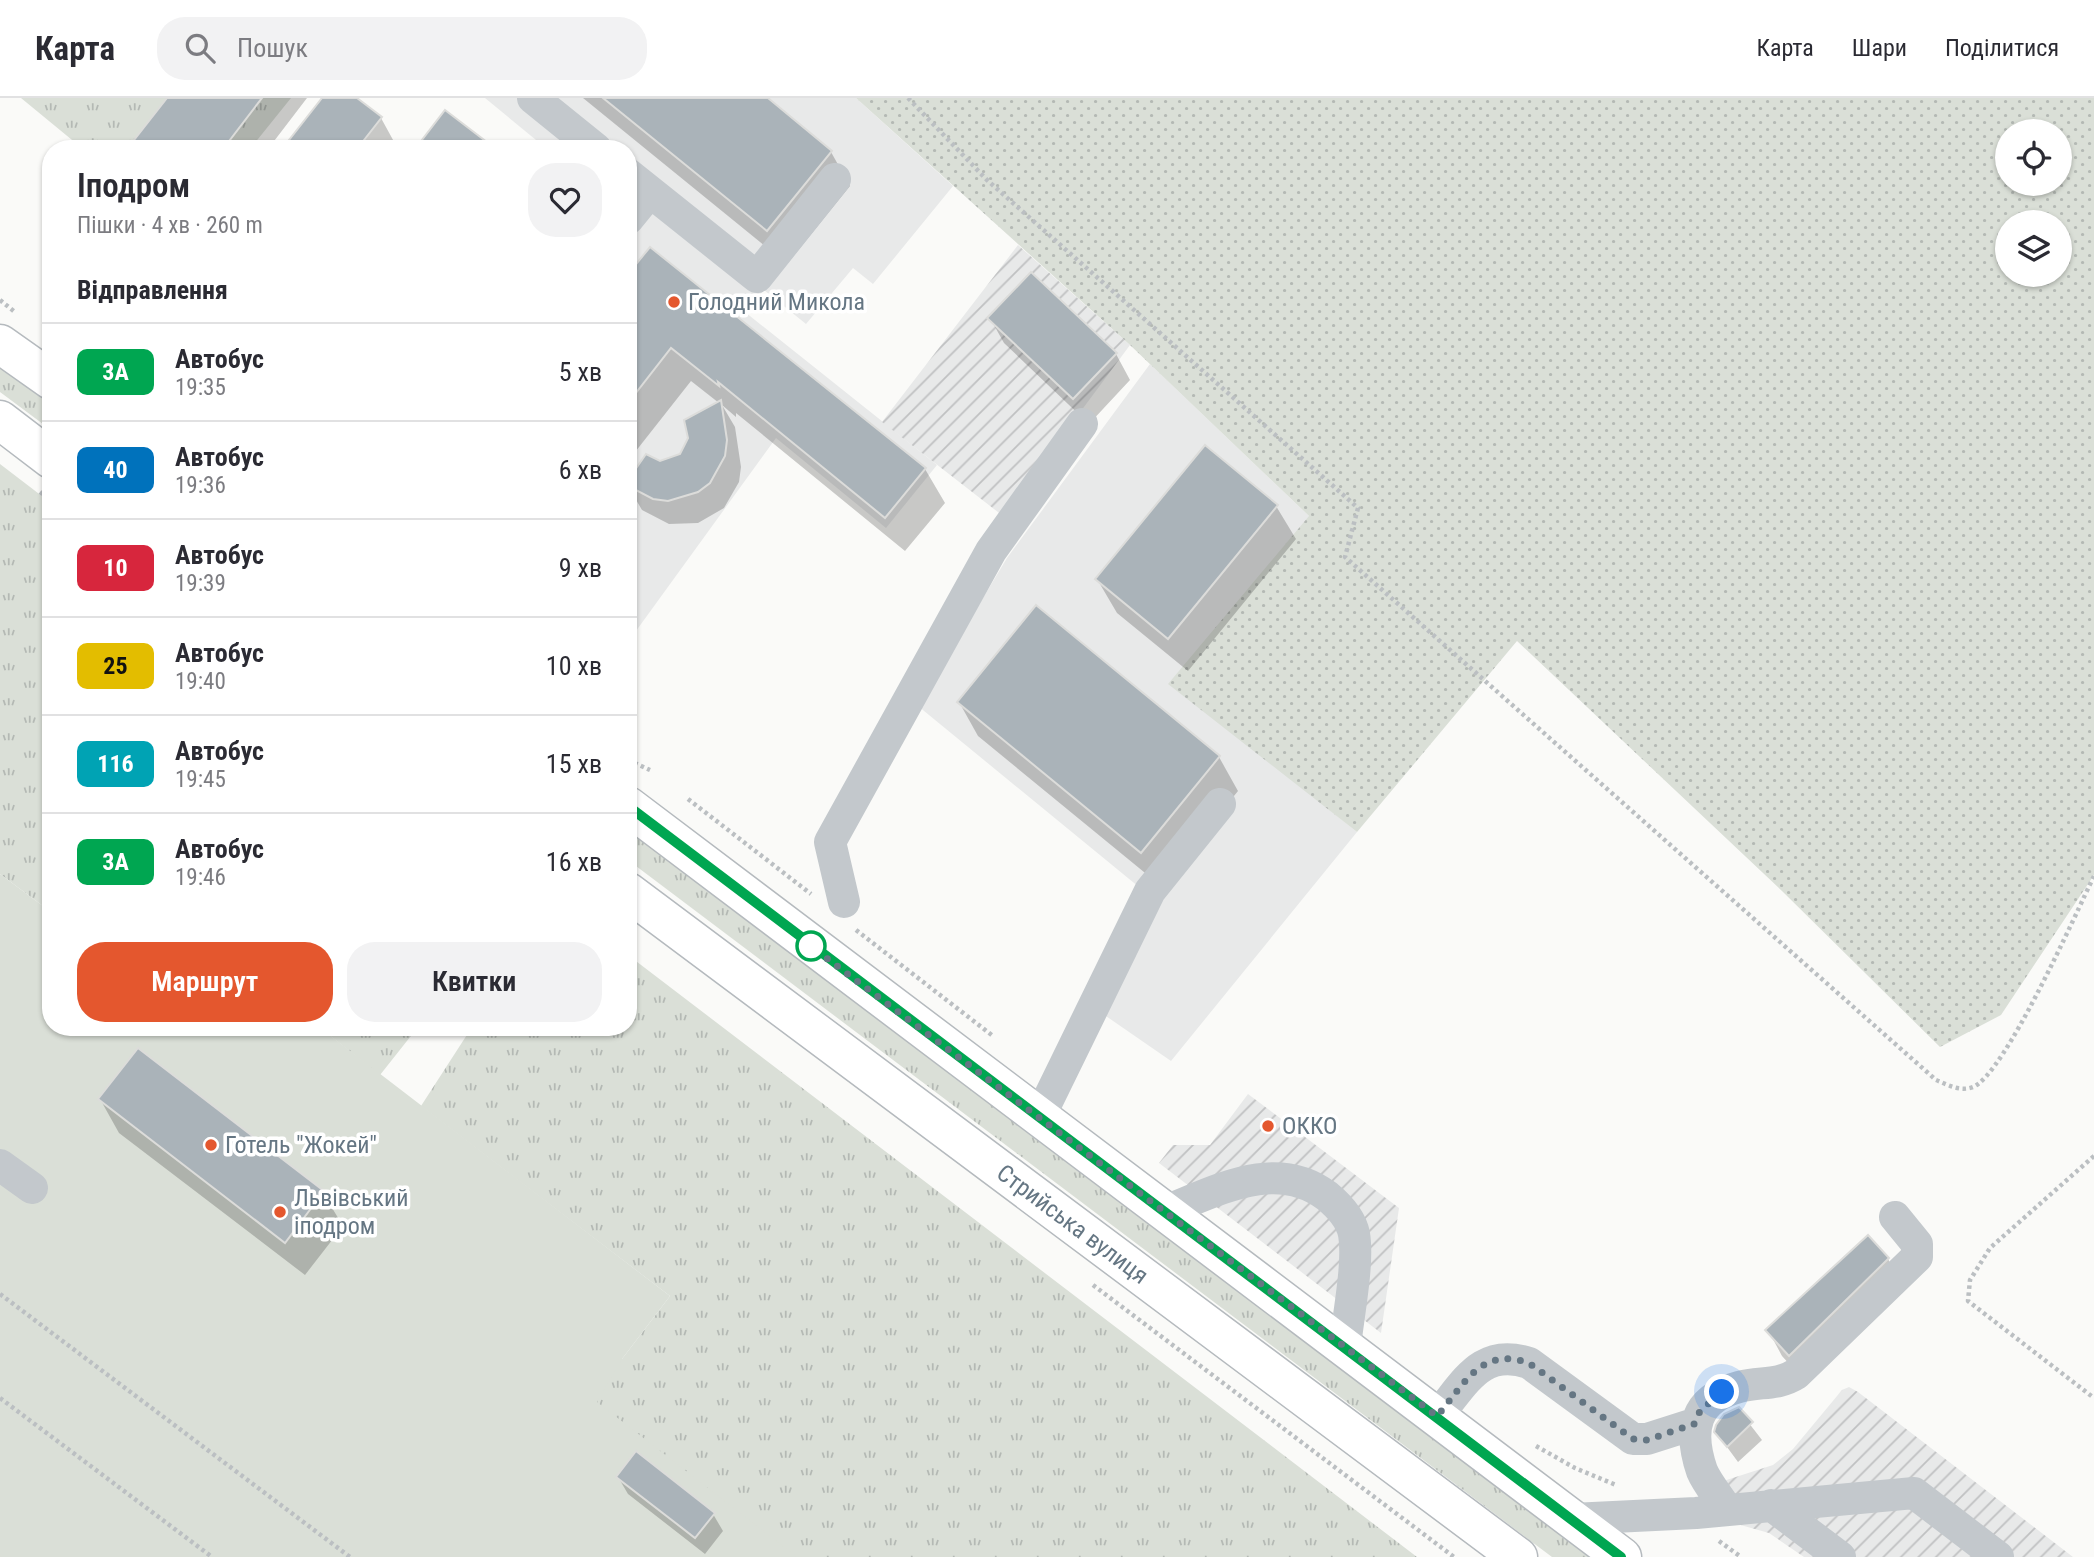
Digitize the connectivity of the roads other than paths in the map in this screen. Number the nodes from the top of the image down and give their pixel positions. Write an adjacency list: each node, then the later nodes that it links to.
1 (533, 98): 2 (lane)
2 (585, 140)
3 (835, 179): 4 (lane)
4 (639, 183)
5 (0, 344): 6 (main road)
6 (42, 374)
7 (0, 420): 9 (main road)
8 (1082, 424): 15 (lane)
9 (42, 452)
10 (639, 776): 11 (lane)
11 (637, 800)
12 (1220, 804): 16 (lane)
13 (637, 813): 16 (main road)
14 (637, 899): 27 (main road, Стрийська вулиця)
15 (844, 902)
16 (1040, 1116): 19 (main road)
17 (0, 1165): 18 (lane)
18 (32, 1188)
19 (1165, 1211): 21 (main road); 21 (lane)
20 (1895, 1217): 23 (lane)
21 (1345, 1346): 22 (main road)
22 (1437, 1416): 23 (lane); 26 (main road)
23 (1694, 1424): 25 (lane)
24 (1771, 1505): 25 (lane); 29 (lane); 30 (lane)
25 (1725, 1507): 26 (lane)
26 (1572, 1519): 28 (main road)
27 (1518, 1557)
28 (1622, 1557)
29 (1840, 1557)
30 (1998, 1557)

